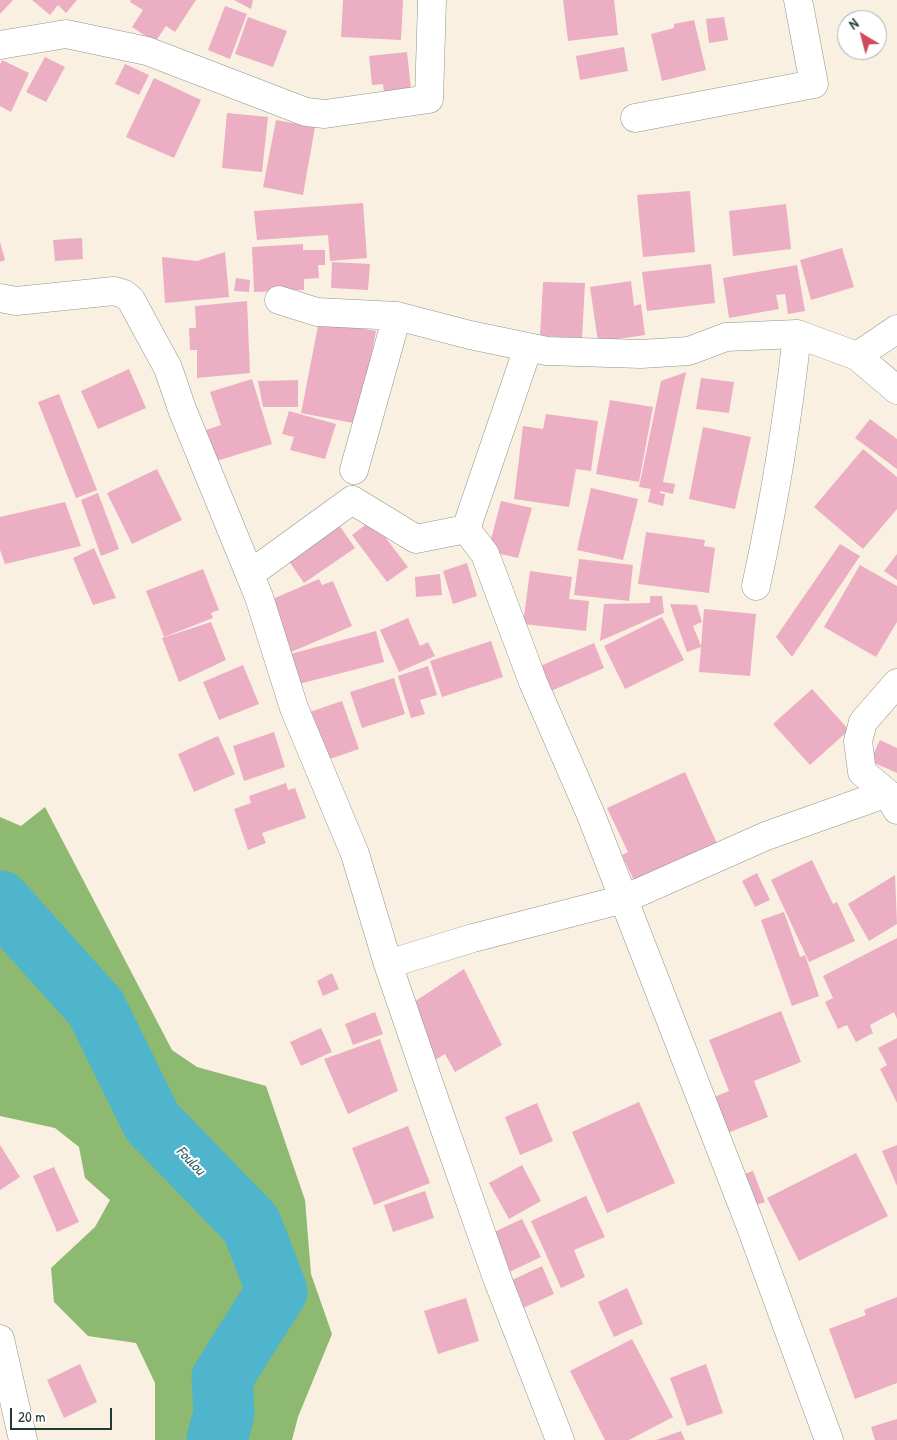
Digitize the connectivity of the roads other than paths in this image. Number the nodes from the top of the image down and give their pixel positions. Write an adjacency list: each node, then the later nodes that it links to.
1 (432, 0): 3 (street)
2 (798, 0): 4 (street)
3 (0, 45)
4 (635, 118)
5 (0, 298): 15 (street)
6 (279, 300): 7 (street)
7 (397, 316): 10 (street); 13 (street)
8 (897, 329): 11 (street)
9 (796, 334): 10 (street); 11 (street); 16 (street)
10 (528, 348): 14 (street)
11 (857, 356): 12 (street)
12 (897, 390)
13 (354, 470)
14 (466, 529): 15 (street); 19 (street)
15 (250, 574): 20 (street)
16 (756, 586)
17 (897, 683): 18 (street)
18 (892, 802): 19 (street)
19 (624, 899): 20 (street); 24 (street)
20 (388, 964): 23 (street)
21 (0, 1339): 22 (street)
22 (23, 1440)
23 (560, 1440)
24 (829, 1440)

